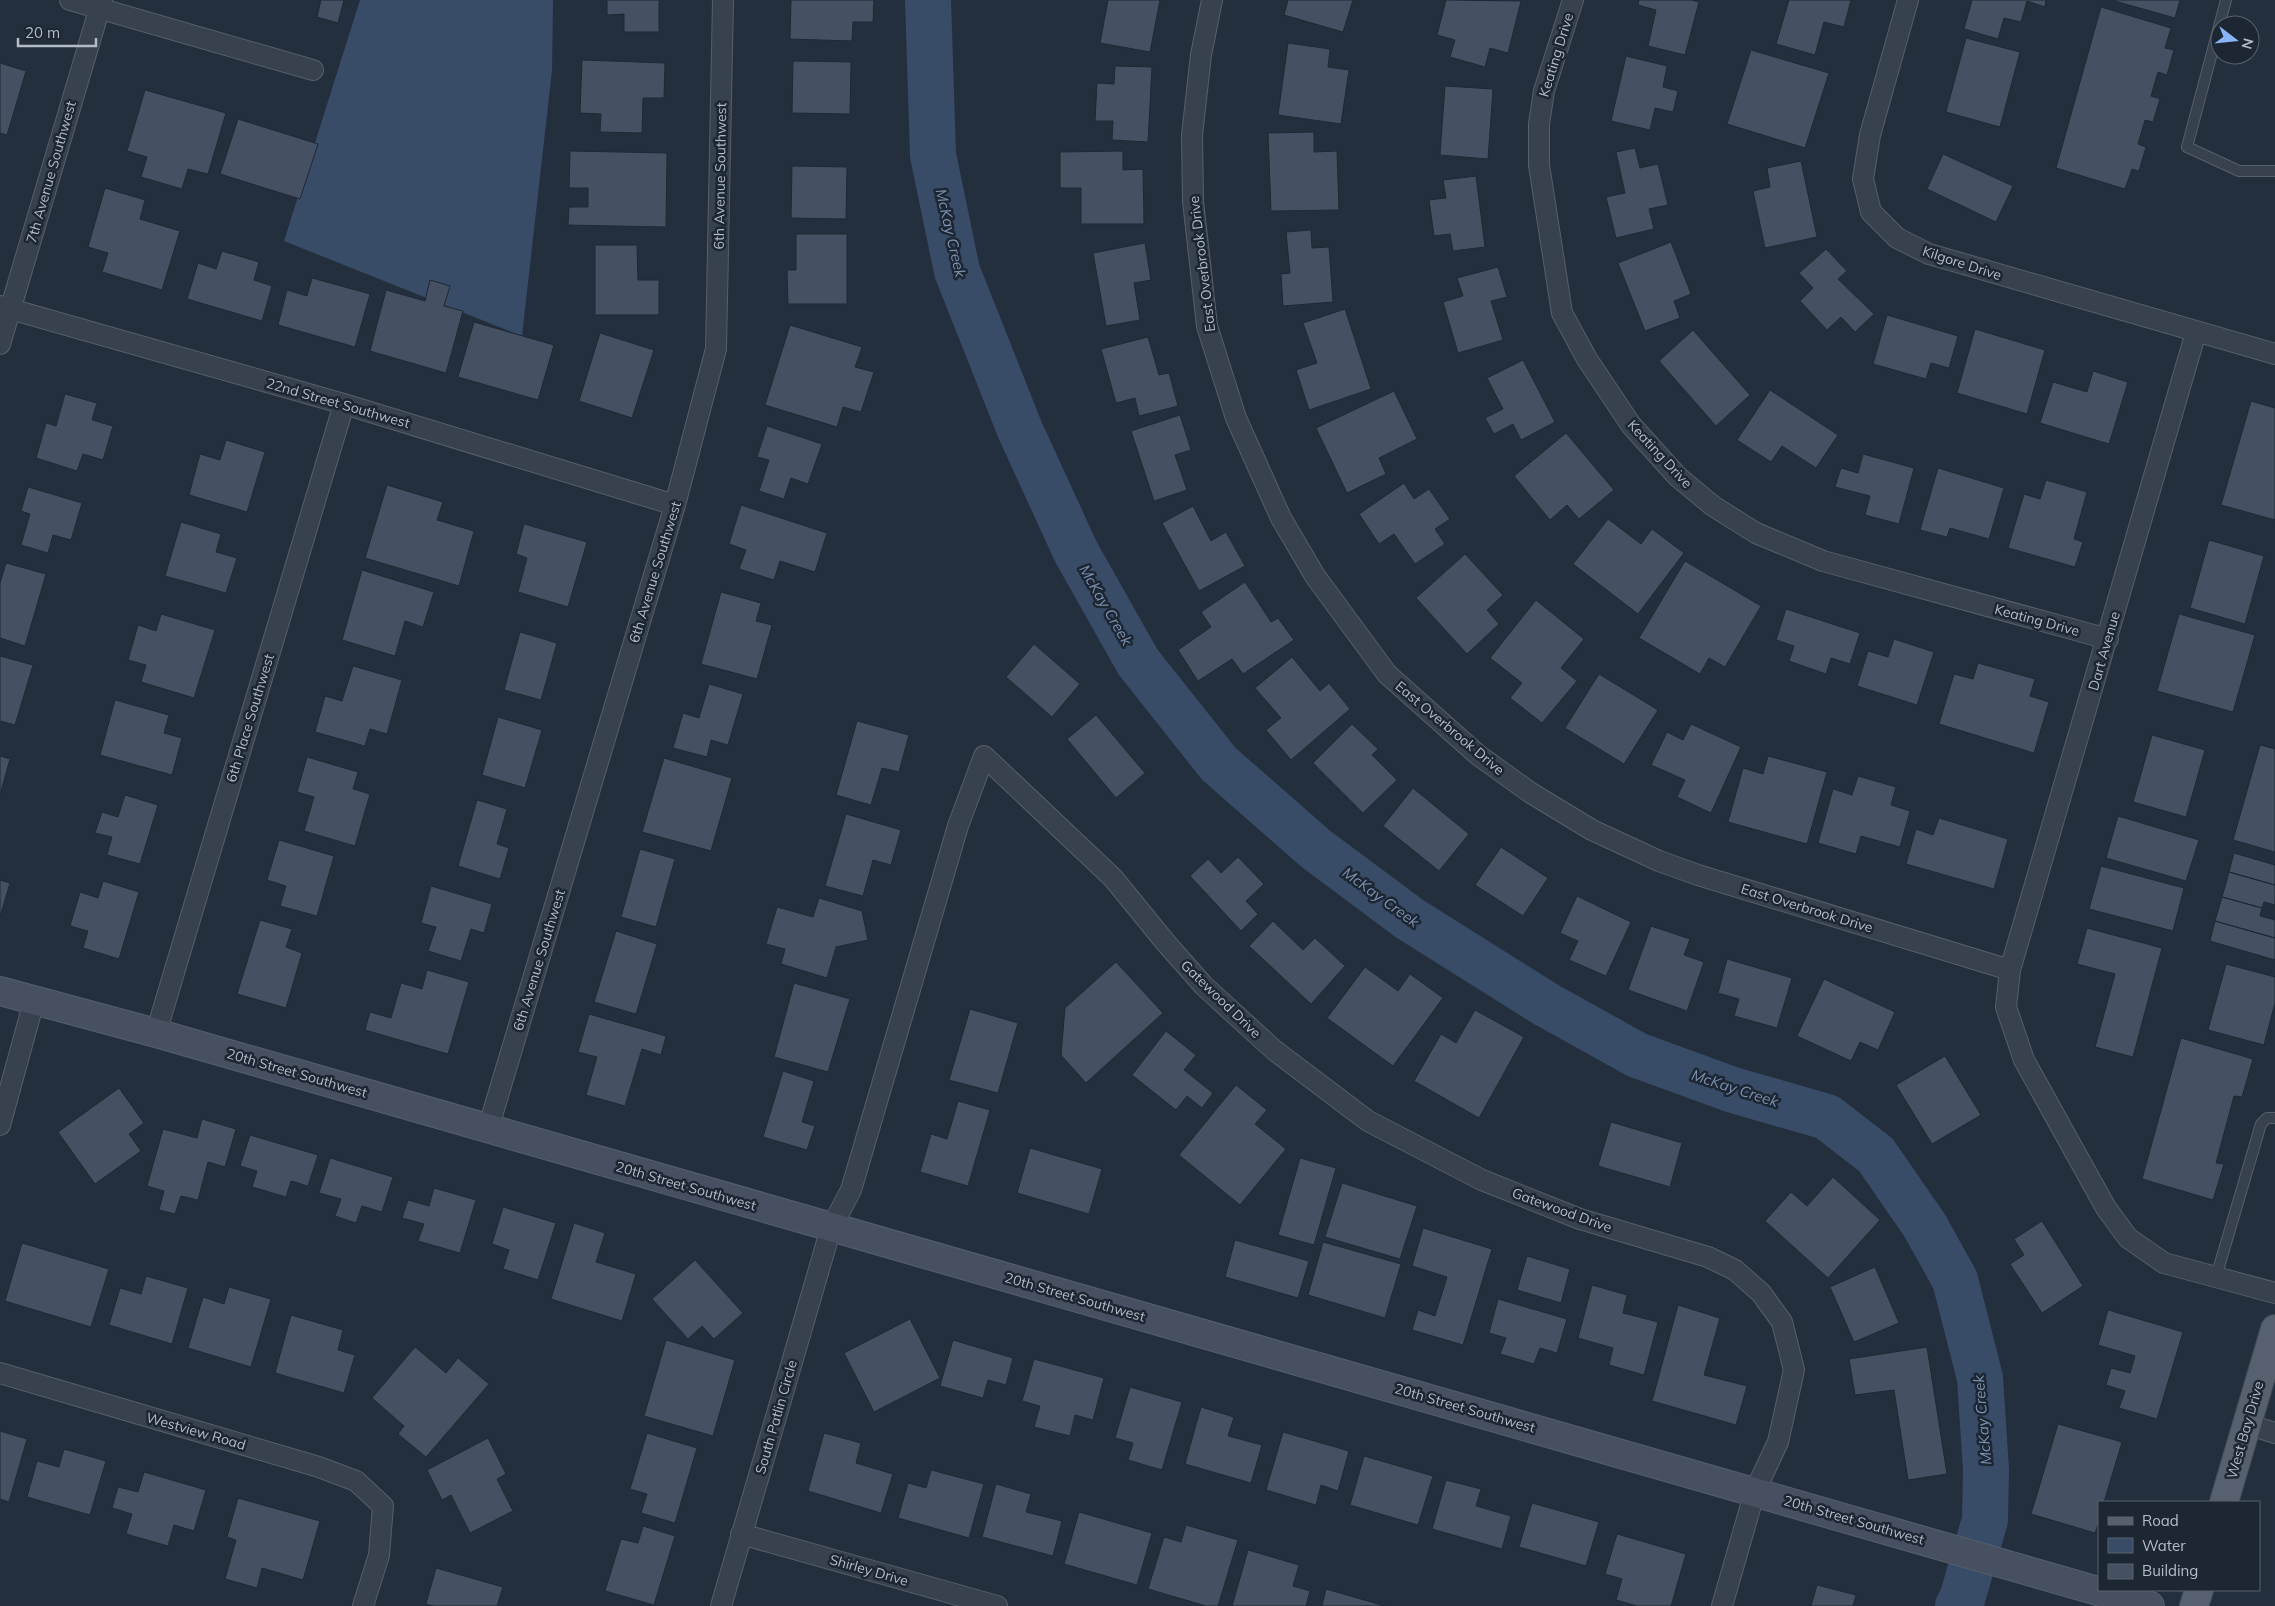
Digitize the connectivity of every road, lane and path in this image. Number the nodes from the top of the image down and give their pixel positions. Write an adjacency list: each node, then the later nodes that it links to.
1 (70, 0): 7 (street)
2 (723, 0): 15 (street, 6th Avenue Southwest)
3 (1212, 0): 17 (street, East Overbrook Drive)
4 (1573, 0): 16 (street, Keating Drive)
5 (1908, 0): 11 (street, Kilgore Drive)
6 (2226, 0): 9 (lane)
7 (100, 4): 8 (street); 10 (street, 7th Avenue Southwest)
8 (313, 70)
9 (2275, 171)
10 (5, 308): 12 (street, 7th Avenue Southwest); 14 (street, 22nd Street Southwest)
11 (2196, 332): 13 (street, Kilgore Drive); 16 (street, Dart Avenue)
12 (0, 344)
13 (2275, 354)
14 (344, 404): 15 (street, 22nd Street Southwest); 20 (street, 6th Place Southwest)
15 (675, 505): 23 (street, 6th Avenue Southwest)
16 (2108, 639): 17 (street, Dart Avenue)
17 (2010, 970): 25 (street)
18 (0, 991): 19 (street, 20th Street Southwest)
19 (34, 1001): 20 (street, 20th Street Southwest); 22 (street)
20 (156, 1033): 23 (street, 20th Street Southwest)
21 (2275, 1118): 25 (lane)
22 (0, 1125)
23 (488, 1129): 24 (street, 20th Street Southwest)
24 (831, 1228): 31 (street, 20th Street Southwest); 31 (street, Gatewood Drive); 33 (street, South Patlin Circle)
25 (2216, 1277): 26 (street)
26 (2275, 1293)
27 (2275, 1329): 29 (main road, West Bay Drive)
28 (0, 1373): 35 (street, Westview Road)
29 (2247, 1424): 30 (street); 32 (main road, West Bay Drive)
30 (2275, 1433)
31 (1755, 1491): 38 (street); 39 (street, 20th Street Southwest)
32 (2224, 1501)
33 (742, 1534): 36 (street, South Patlin Circle); 37 (street, Shirley Drive)
34 (2199, 1591): 40 (main road)
35 (364, 1606)
36 (721, 1606)
37 (997, 1606)
38 (1722, 1606)
39 (2150, 1606)
40 (2194, 1606)

